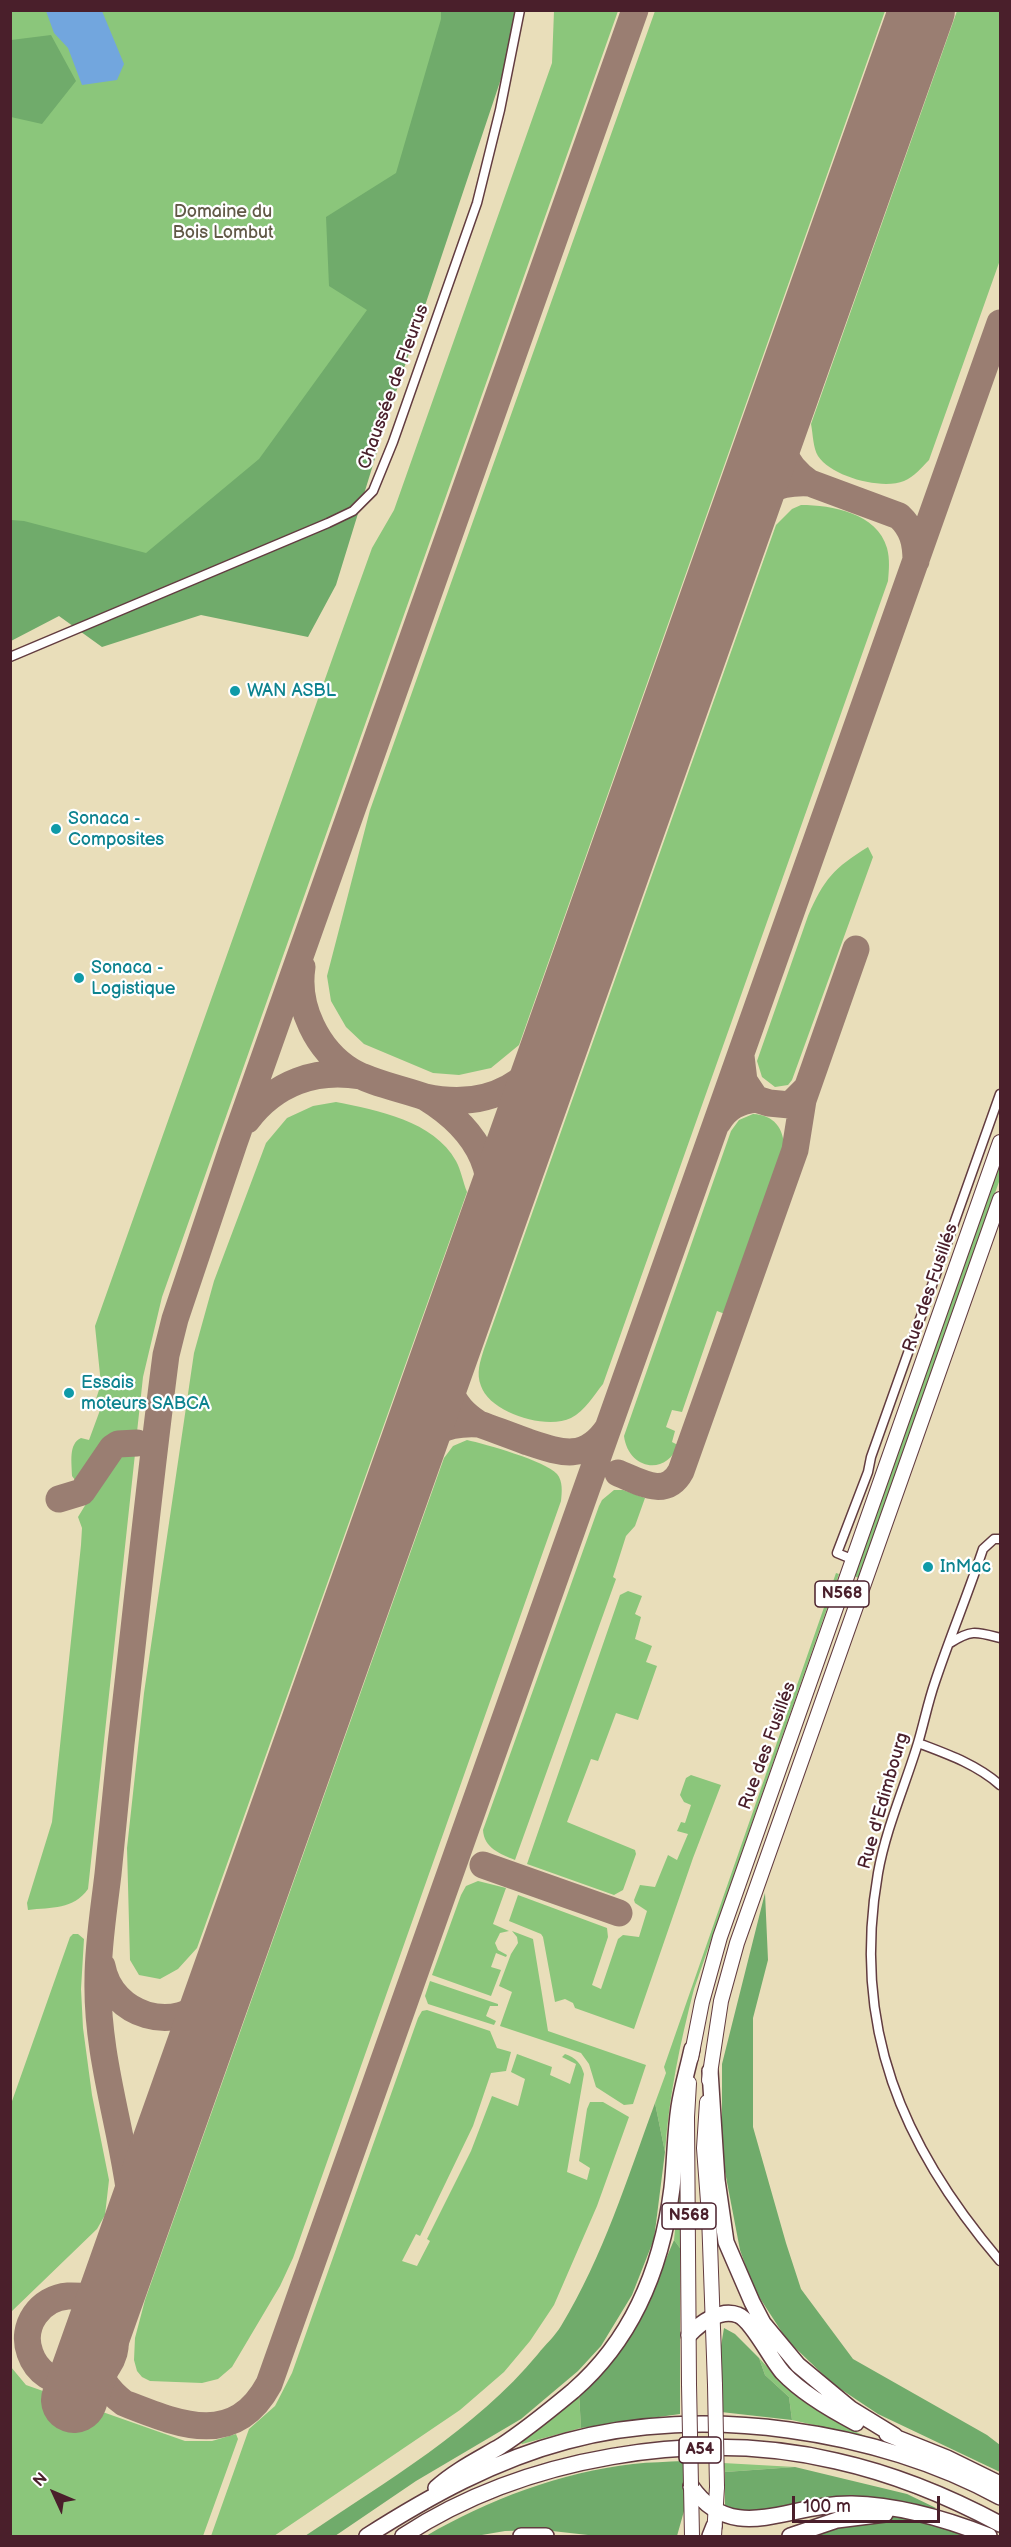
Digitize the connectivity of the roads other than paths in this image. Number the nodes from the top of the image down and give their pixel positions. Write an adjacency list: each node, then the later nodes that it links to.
1 (520, 10): 2 (street, Chaussée de Fleurus)
2 (10, 657)
3 (1000, 1094): 7 (street)
4 (1000, 1142): 7 (highway, Rue des Fusillés / N568)
5 (1000, 1199): 13 (highway, Rue des Fusillés / N568)
6 (1000, 1539): 9 (street, Rue d'Edimbourg)
7 (854, 1560): 12 (highway, Rue des Fusillés / N568)
8 (1000, 1638): 9 (street)
9 (950, 1644): 10 (street, Rue d'Edimbourg)
10 (918, 1743): 11 (street); 15 (street, Rue d'Edimbourg)
11 (1000, 1785)
12 (692, 2049): 18 (highway, Rue des Fusillés / N568); 23 (highway)
13 (710, 2071): 17 (highway, Rue des Fusillés / N568); 19 (highway)
14 (1000, 2246): 15 (street)
15 (992, 2251): 16 (street, Rue d'Edimbourg)
16 (1000, 2261)
17 (711, 2318): 18 (highway); 19 (highway); 26 (highway, Rue des Fusillés / N568, bridge)
18 (689, 2335): 21 (highway, Rue des Fusillés / N568, bridge)
19 (895, 2436): 20 (highway)
20 (1000, 2484)
21 (691, 2486): 26 (highway); 31 (highway, N568)
22 (1000, 2497): 23 (highway, A54)
23 (416, 2505): 27 (highway, A54)
24 (911, 2513): 26 (highway); 32 (highway); 33 (highway)
25 (1000, 2524): 28 (highway, A54)
26 (713, 2529)
27 (367, 2536)
28 (403, 2536)
29 (521, 2536): 30 (highway)
30 (546, 2536)
31 (692, 2536)
32 (790, 2536)
33 (989, 2536)

